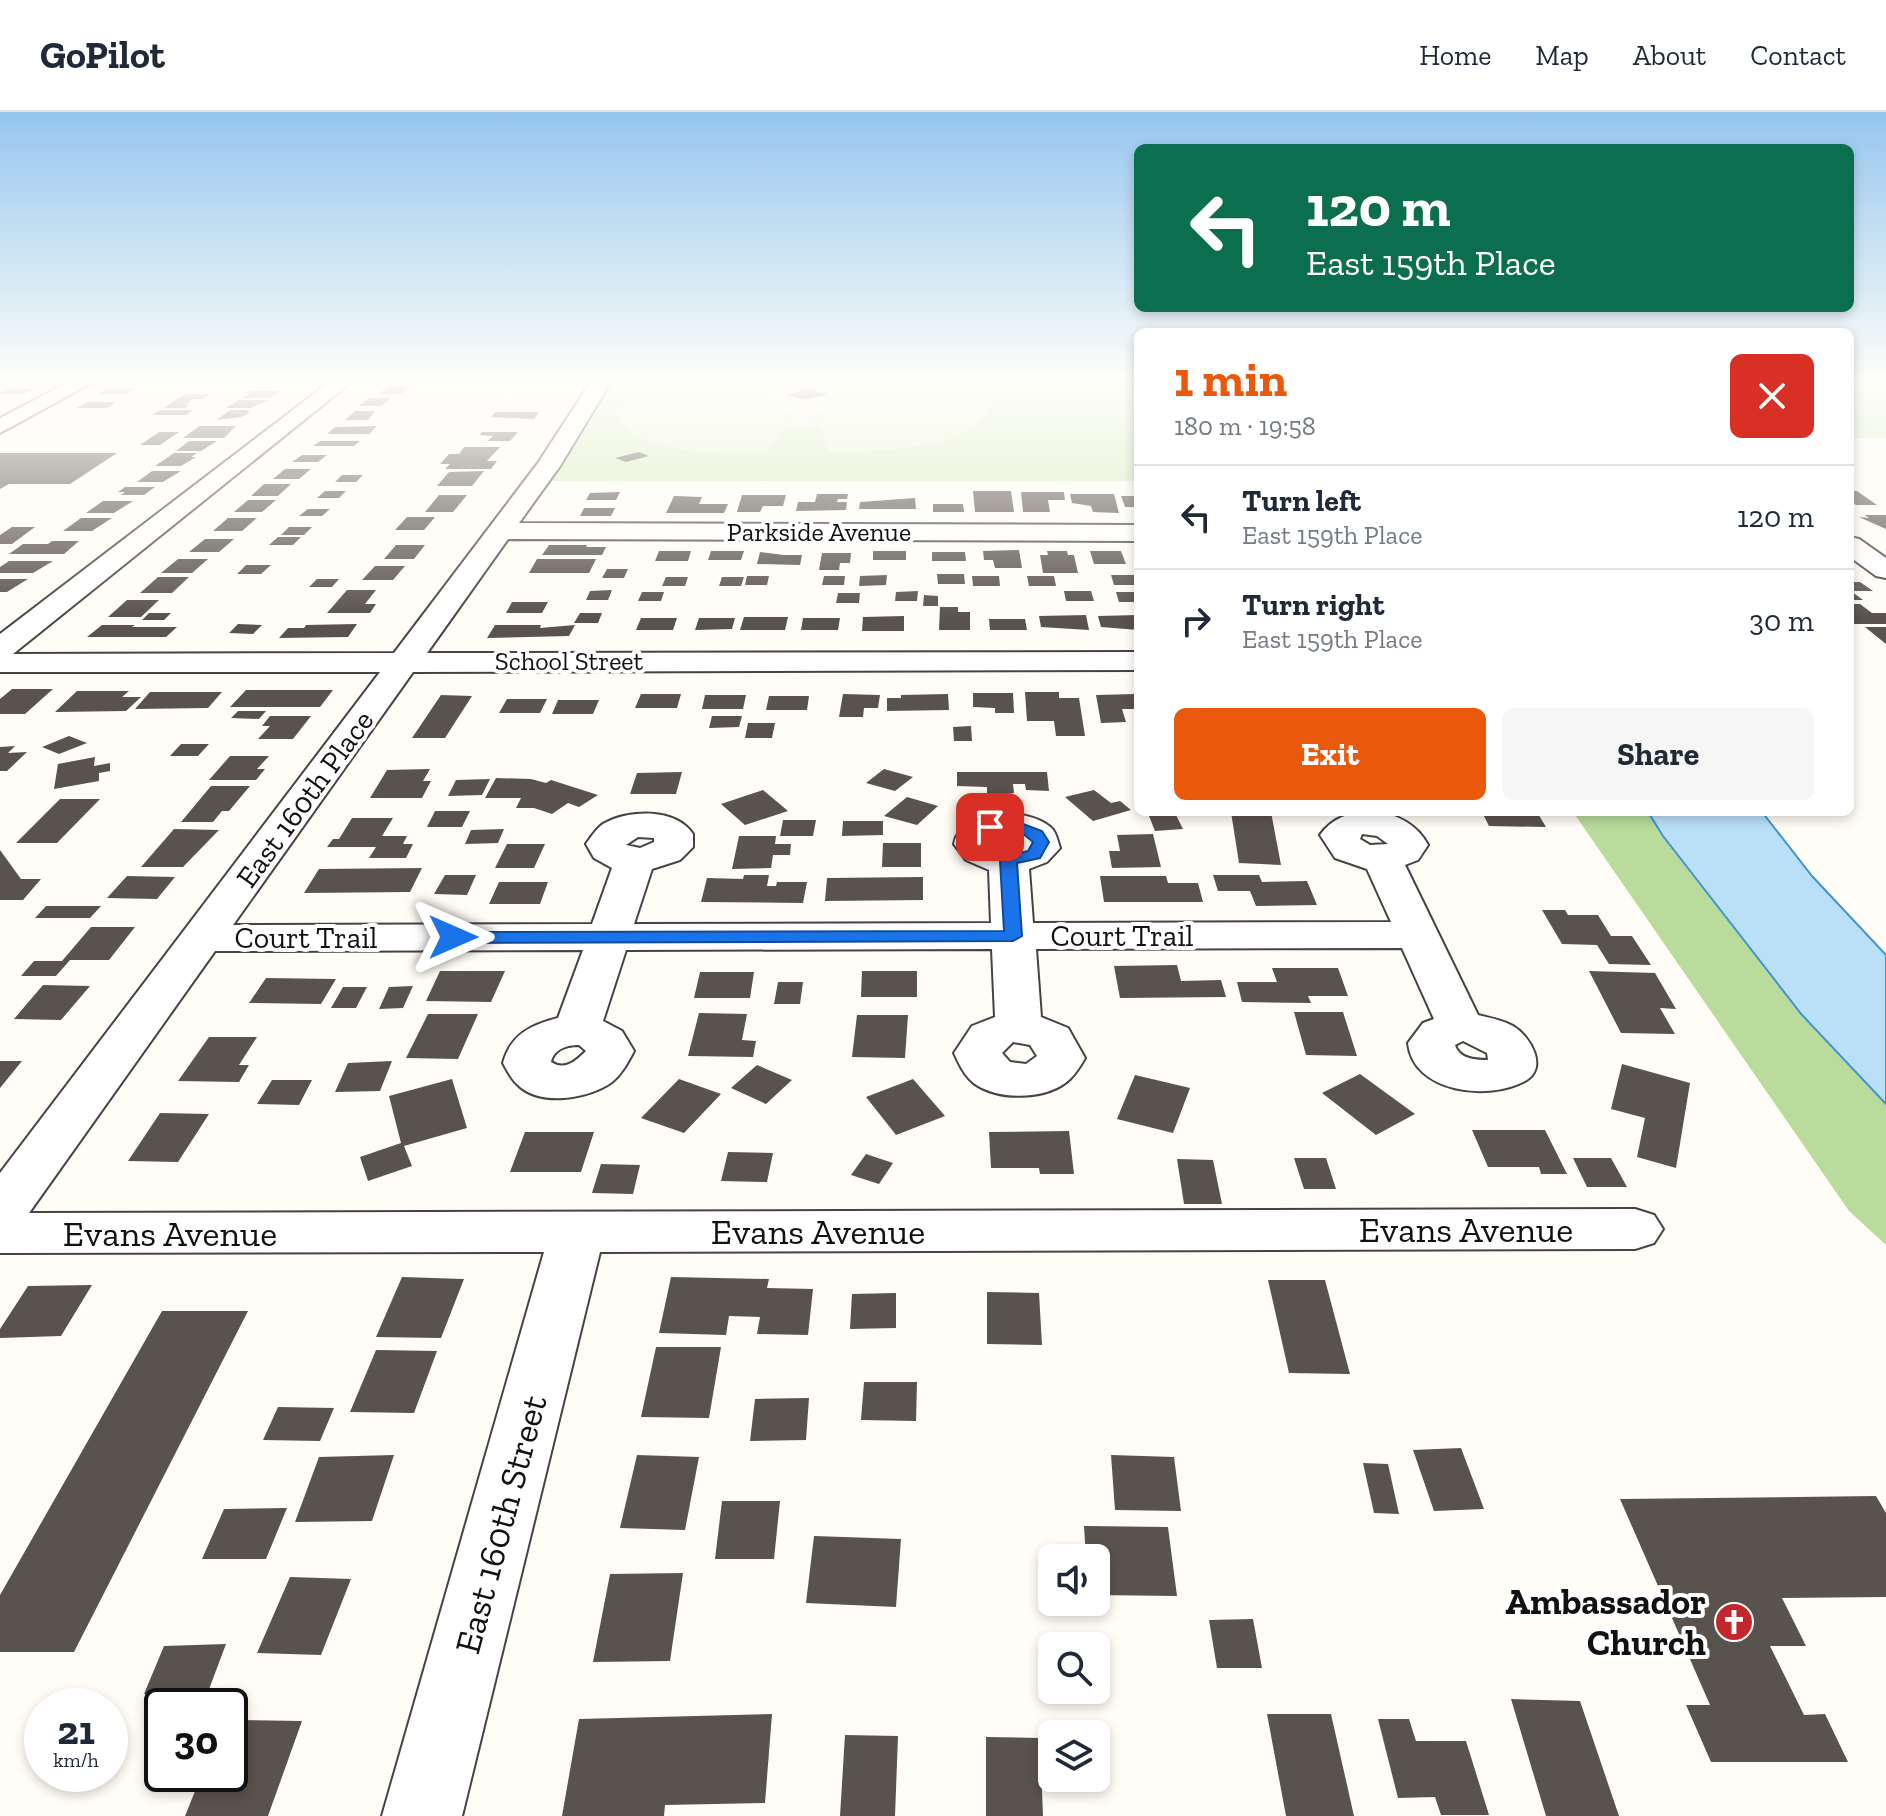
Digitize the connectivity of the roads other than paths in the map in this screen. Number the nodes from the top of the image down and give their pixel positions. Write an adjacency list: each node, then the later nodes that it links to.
1 (242, 460): 7 (street)
2 (553, 460): 3 (street, East 160th Place)
3 (500, 531): 4 (street, Parkside Avenue); 8 (street, East 160th Place)
4 (1134, 533)
5 (1854, 548): 6 (street)
6 (1886, 570)
7 (0, 649)
8 (404, 661): 9 (street, School Street); 10 (street, School Street); 17 (street, East 160th Place)
9 (1134, 661)
10 (0, 663)
11 (1382, 858): 14 (street)
12 (635, 860): 16 (street)
13 (1008, 861): 15 (street)
14 (1417, 935): 15 (street, Court Trail); 18 (street)
15 (1013, 936): 16 (street, Court Trail); 19 (street)
16 (609, 937): 17 (street, Court Trail); 20 (street)
17 (203, 938): 21 (street, East 160th Place)
18 (1460, 1026)
19 (1019, 1027)
20 (577, 1030)
21 (0, 1212)
22 (1635, 1229): 23 (street, Evans Avenue)
23 (577, 1232): 24 (street, Evans Avenue); 25 (street, East 160th Street)
24 (0, 1233)
25 (422, 1816)

